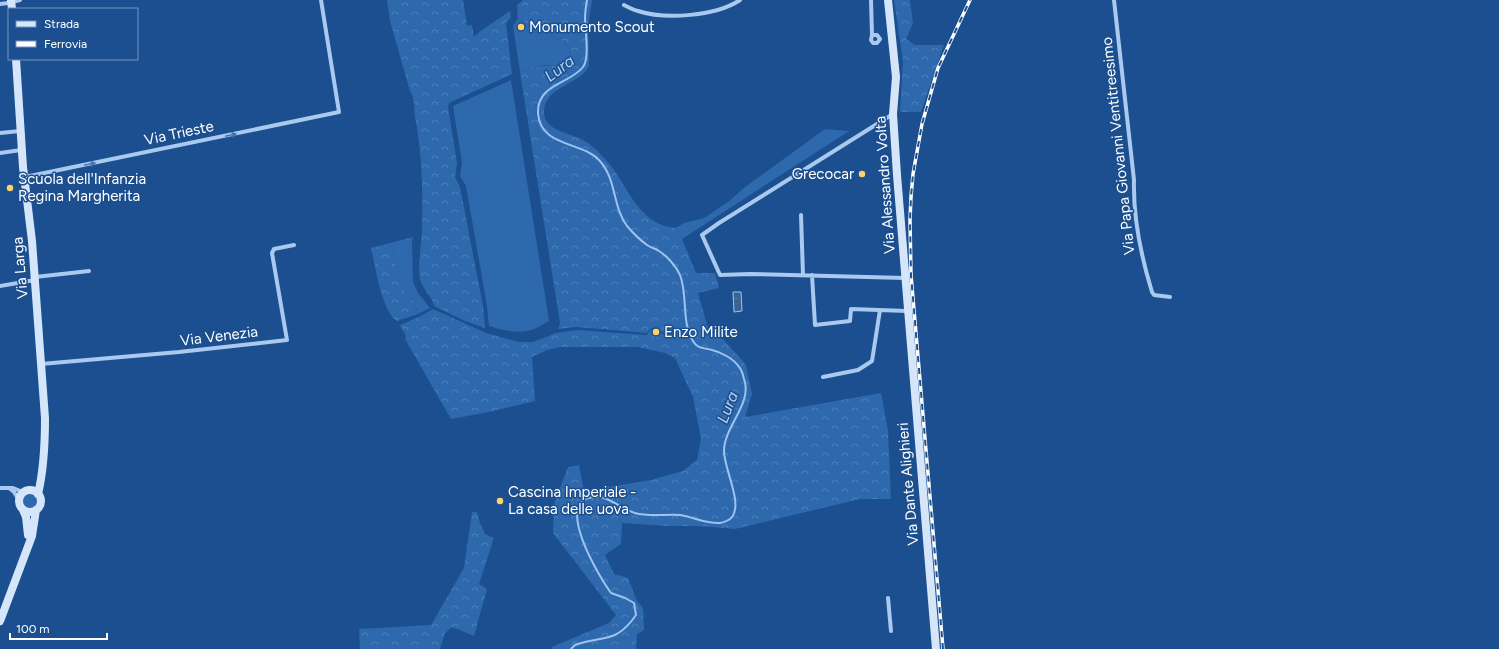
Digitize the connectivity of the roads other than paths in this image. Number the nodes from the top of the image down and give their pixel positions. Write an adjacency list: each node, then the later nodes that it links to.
1 (20, 0): 8 (street)
2 (321, 0): 17 (street, Via Trieste, one-way to 2)
3 (740, 0): 9 (street)
4 (871, 0): 10 (street)
5 (888, 0): 12 (street, Via Alessandro Volta)
6 (1114, 0): 26 (street, Via Papa Giovanni Ventitreesimo)
7 (0, 4): 8 (street)
8 (11, 4)
9 (624, 5)
10 (872, 35)
11 (16, 60): 13 (street, Via Larga)
12 (893, 114): 21 (street); 23 (street, Via Alessandro Volta)
13 (20, 131): 14 (street); 15 (street, Via Larga)
14 (0, 133)
15 (21, 150): 16 (street); 17 (street, Via Larga)
16 (0, 153)
17 (24, 177): 24 (street, Via Larga)
18 (800, 215): 21 (street)
19 (294, 245): 29 (street, Via Venezia)
20 (89, 271): 24 (street)
21 (803, 275): 22 (street)
22 (812, 275): 23 (street); 27 (street)
23 (905, 278): 28 (street, Via Alessandro Volta)
24 (34, 279): 25 (street); 29 (street, Via Larga)
25 (0, 286)
26 (1170, 297)
27 (880, 310): 28 (street); 30 (street)
28 (908, 314): 43 (street, Via Dante Alighieri)
29 (41, 364): 31 (street, Via Larga)
30 (823, 377)
31 (42, 476): 34 (street); 35 (street, Via Larga)
32 (0, 488): 33 (street)
33 (8, 488): 34 (street); 36 (street)
34 (26, 491): 35 (street); 36 (street)
35 (38, 494): 38 (street)
36 (19, 500): 37 (street)
37 (23, 510): 38 (street); 39 (street)
38 (36, 510): 39 (street)
39 (25, 555): 41 (street)
40 (888, 598): 42 (street)
41 (0, 621)
42 (891, 631)
43 (936, 649)

